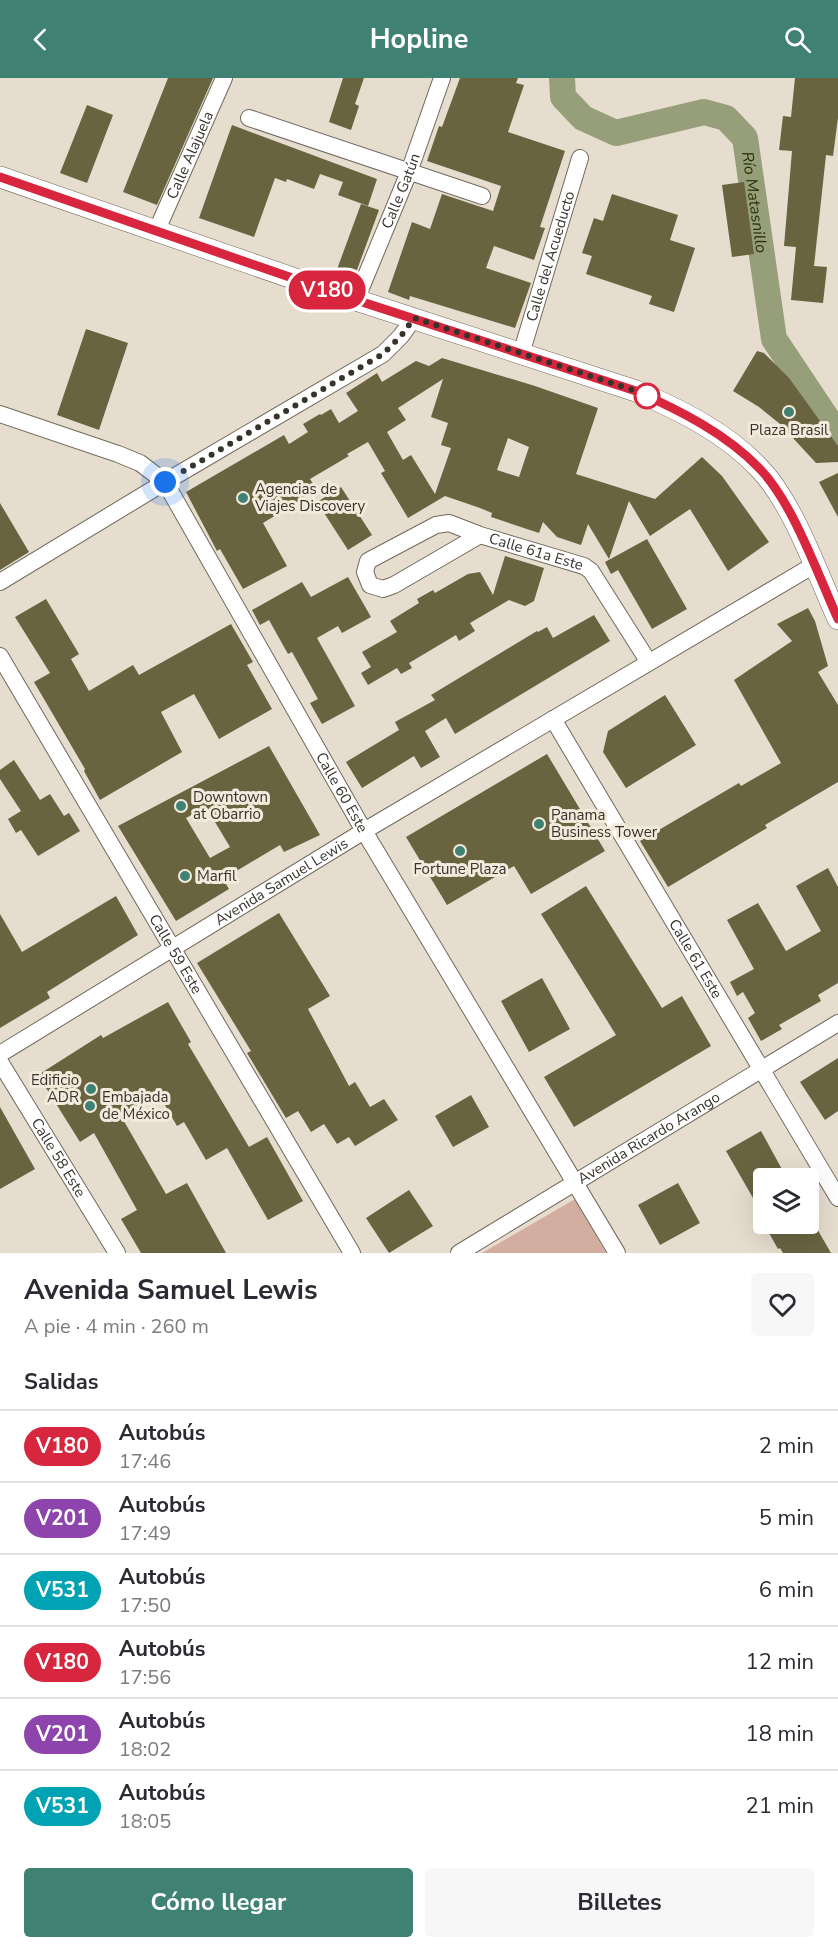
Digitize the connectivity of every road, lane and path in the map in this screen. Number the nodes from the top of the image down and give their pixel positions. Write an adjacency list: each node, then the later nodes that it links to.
1 (224, 78): 8 (street, Calle Alajuela)
2 (442, 78): 5 (street, Calle Gatún)
3 (249, 118): 5 (street)
4 (580, 158): 11 (street, Calle del Acueducto)
5 (410, 172): 7 (street); 9 (street, Calle Gatún)
6 (0, 177): 8 (main road)
7 (482, 196)
8 (156, 232): 9 (main road)
9 (356, 300): 10 (main road)
10 (414, 318): 11 (main road); 13 (street)
11 (520, 354): 15 (main road)
12 (0, 414): 13 (street, Calle 60 Este)
13 (165, 482): 16 (street); 21 (street, Calle 60 Este)
14 (480, 535): 14 (street, Calle 61a Este); 19 (street, Calle 61a Este)
15 (814, 565): 17 (main road); 19 (street, Avenida Samuel Lewis)
16 (0, 582)
17 (838, 619)
18 (0, 656): 22 (street, Calle 59 Este)
19 (648, 661): 20 (street, Avenida Samuel Lewis)
20 (553, 719): 21 (street, Avenida Samuel Lewis); 26 (street, Calle 61 Este)
21 (364, 831): 22 (street, Avenida Samuel Lewis); 27 (street, Calle 60 Este)
22 (173, 947): 24 (street, Avenida Samuel Lewis); 30 (street, Calle 59 Este)
23 (838, 1023): 26 (street, Avenida Ricardo Arango)
24 (0, 1054)
25 (0, 1062): 29 (street, Calle 58 Este)
26 (762, 1068): 27 (street, Avenida Ricardo Arango); 28 (street, Calle 61 Este)
27 (576, 1182): 31 (street, Avenida Ricardo Arango); 32 (street, Calle 60 Este)
28 (838, 1198)
29 (117, 1253)
30 (352, 1253)
31 (459, 1253)
32 (617, 1253)

